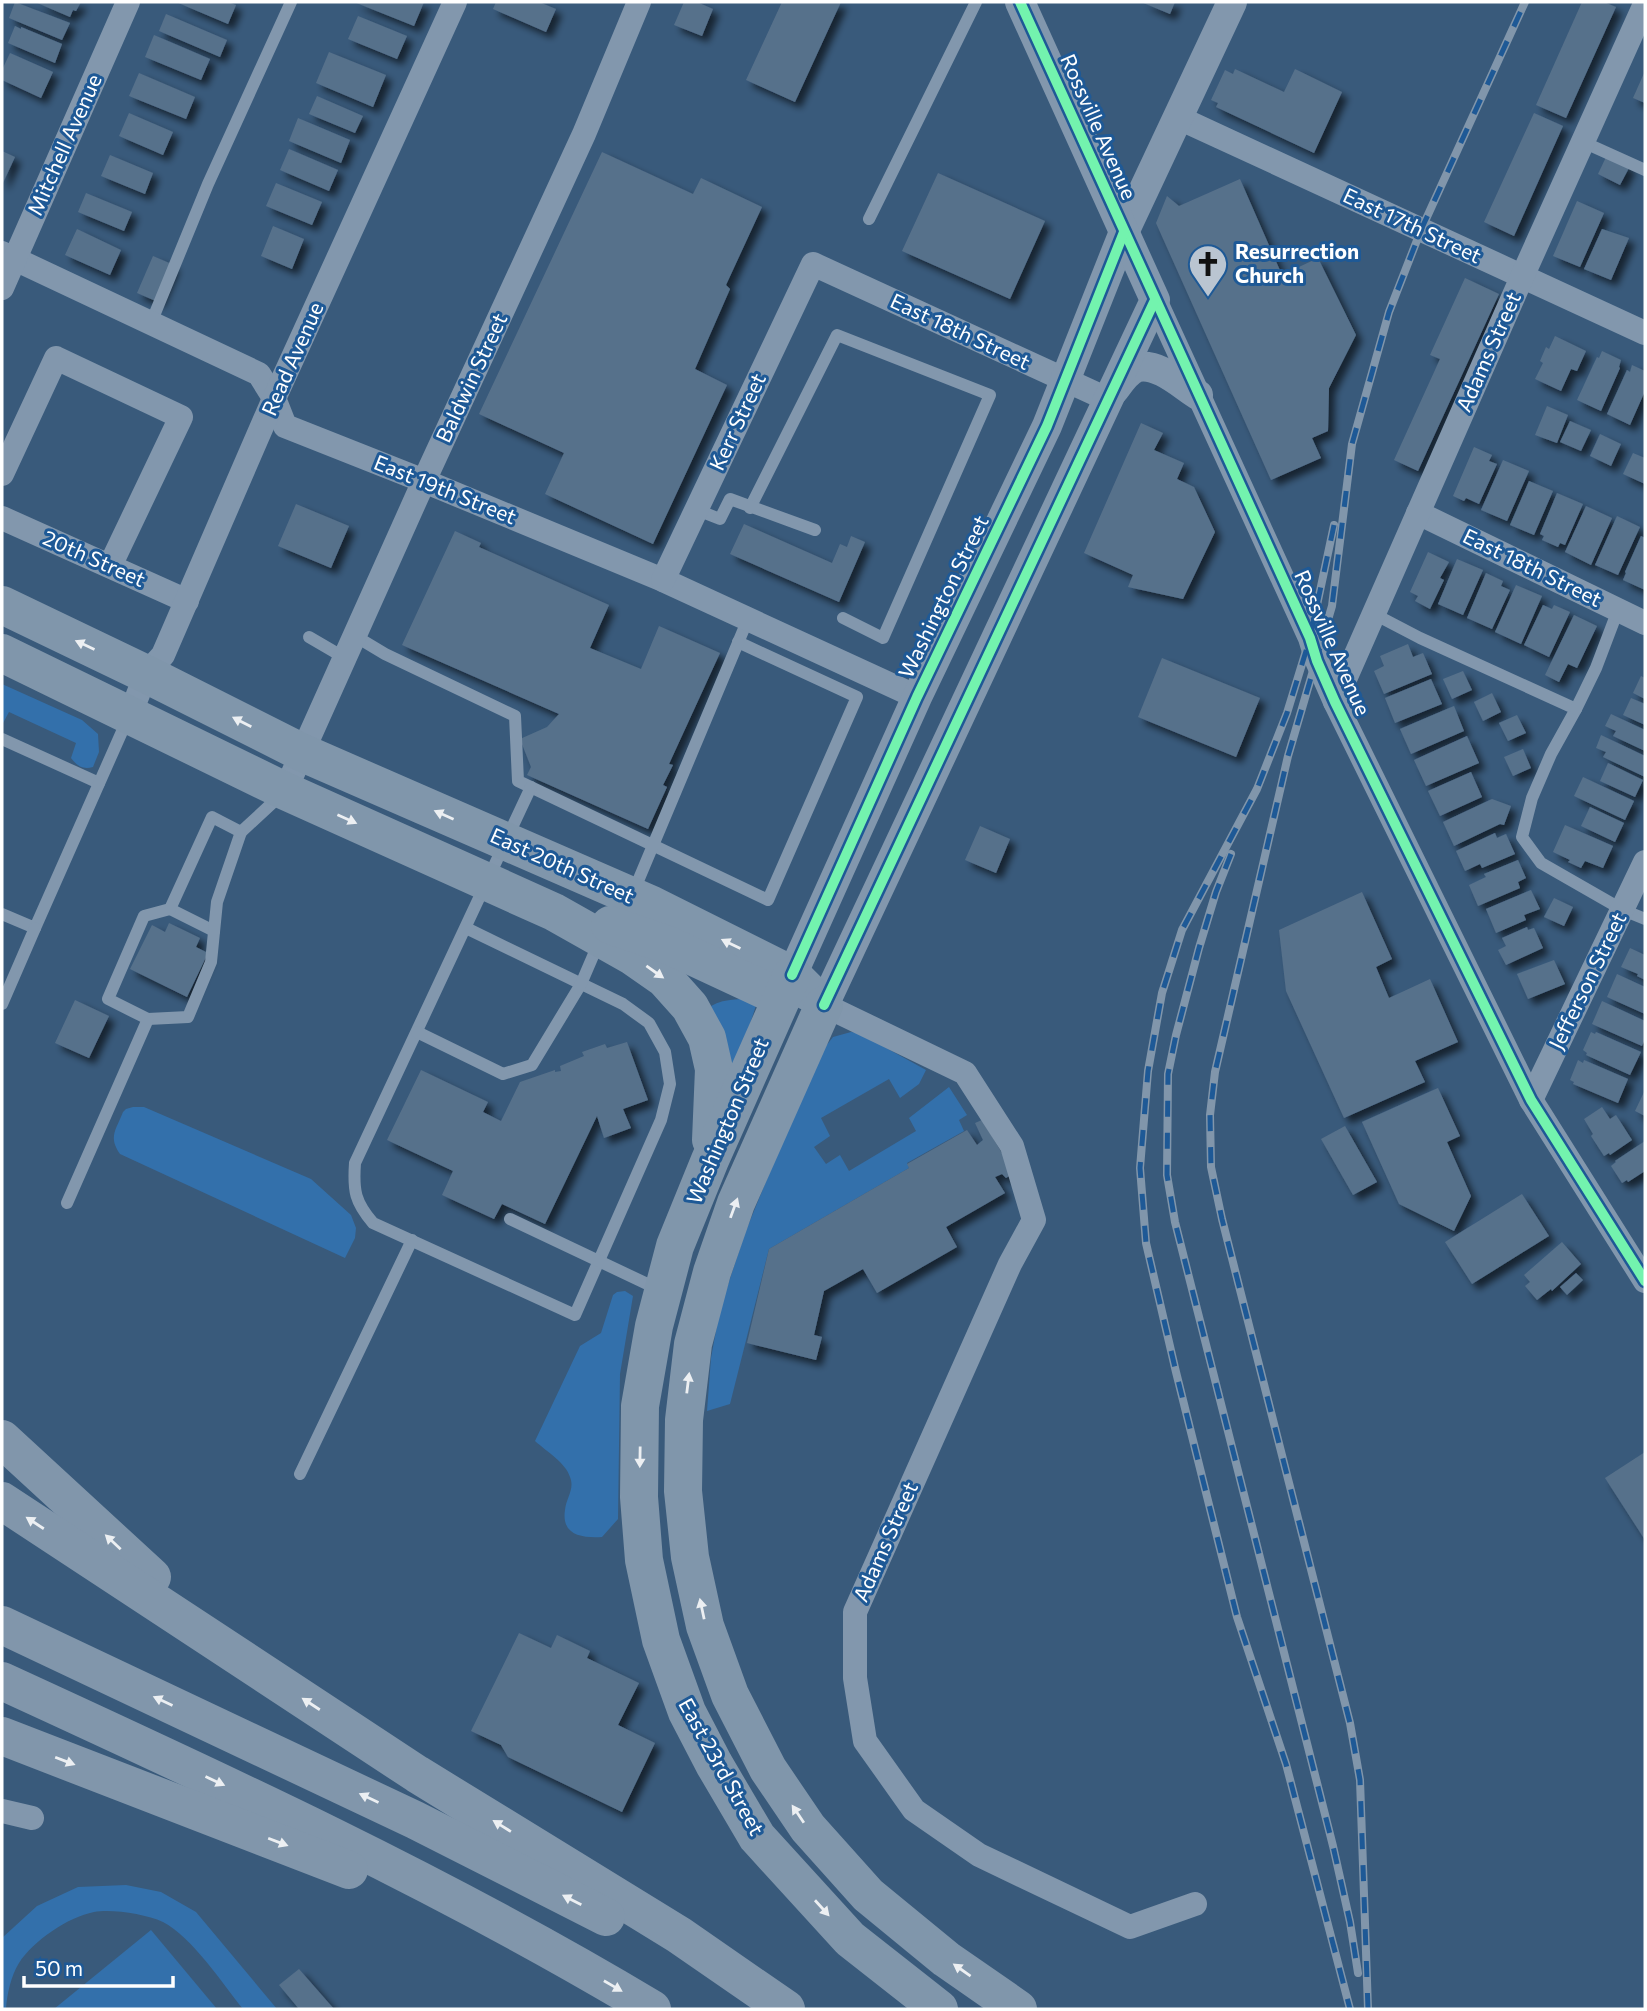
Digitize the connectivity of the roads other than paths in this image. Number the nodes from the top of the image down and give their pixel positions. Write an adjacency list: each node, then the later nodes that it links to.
1 (128, 2): 14 (street, Mitchell Avenue)
2 (291, 2): 19 (lane)
3 (455, 2): 23 (street, Read Avenue)
4 (639, 2): 26 (street, Baldwin Street)
5 (976, 2): 12 (lane)
6 (1020, 2): 13 (street, Rossville Avenue)
7 (1232, 2): 9 (street, Washington Street)
8 (1645, 5): 10 (street, Adams Street)
9 (1179, 118): 13 (street, Washington Street); 16 (street, East 17th Street)
10 (1583, 142): 11 (lane); 16 (street, Adams Street)
11 (1645, 170)
12 (869, 219)
13 (1124, 232): 18 (street, Rossville Avenue); 21 (street, Washington Street)
14 (9, 256): 17 (street, Mitchell Avenue); 19 (street, East 19th Street)
15 (813, 264): 21 (street, East 18th Street); 28 (street, Kerr Street)
16 (1522, 277): 20 (street, East 17th Street); 29 (street, Adams Street)
17 (2, 288)
18 (1155, 300): 22 (street, Rossville Avenue); 24 (street, Washington Street)
19 (151, 323): 23 (street, East 19th Street)
20 (1645, 333)
21 (1064, 379): 24 (street, East 18th Street); 47 (street, Washington Street)
22 (1198, 395): 24 (street); 48 (street, Rossville Avenue)
23 (275, 398): 26 (street, East 19th Street); 34 (street, Read Avenue)
24 (1107, 399): 73 (street, Washington Street)
25 (2, 474): 32 (street)
26 (424, 481): 33 (street, East 19th Street); 41 (street, Baldwin Street)
27 (750, 508): 28 (lane); 31 (lane); 38 (lane)
28 (697, 510): 33 (street, Kerr Street)
29 (1418, 513): 36 (street, East 18th Street); 37 (street, Adams Street)
30 (2, 518): 32 (street, 20th Street)
31 (815, 530)
32 (110, 566): 34 (street, 20th Street)
33 (663, 580): 39 (street, East 19th Street)
34 (187, 601): 46 (street, Read Avenue)
35 (2, 605): 46 (main road, East 20th Street, one-way to 35)
36 (1618, 610): 40 (street, East 18th Street); 49 (lane)
37 (1374, 614): 48 (street, Adams Street); 49 (lane)
38 (844, 618)
39 (748, 619): 43 (lane); 47 (street, East 19th Street)
40 (1645, 623)
41 (355, 636): 45 (street, Baldwin Street); 54 (lane)
42 (309, 638): 45 (lane)
43 (738, 642): 58 (lane); 58 (lane)
44 (2, 653): 50 (main road)
45 (345, 658): 52 (street, Baldwin Street)
46 (146, 674): 50 (street, Read Avenue); 52 (main road, East 20th Street, one-way to 46)
47 (917, 697): 71 (street, Washington Street)
48 (1335, 702): 76 (street, Rossville Avenue)
49 (1576, 709): 65 (lane)
50 (130, 715): 53 (lane); 55 (main road)
51 (2, 739): 53 (lane)
52 (303, 753): 55 (street, Baldwin Street); 57 (main road, East 20th Street, one-way to 52)
53 (99, 783): 66 (lane)
54 (531, 787): 57 (lane); 58 (lane)
55 (285, 791): 56 (lane); 60 (main road, one-way to 60)
56 (241, 832): 62 (lane); 68 (lane)
57 (507, 842): 60 (lane); 61 (main road, East 20th Street)
58 (653, 844): 61 (lane)
59 (1645, 862): 65 (street, Jefferson Street)
60 (488, 883): 63 (main road); 67 (lane)
61 (631, 896): 71 (main road, East 20th Street, one-way to 61)
62 (170, 909): 68 (lane); 74 (lane)
63 (554, 912): 69 (main road); 71 (main road)
64 (2, 914): 66 (lane)
65 (1634, 915): 76 (street, Jefferson Street)
66 (35, 928): 72 (lane)
67 (466, 928): 70 (lane); 75 (lane)
68 (214, 931): 74 (lane)
69 (600, 938): 70 (lane); 77 (main road, one-way to 77)
70 (581, 984): 75 (lane); 83 (lane)
71 (787, 986): 73 (main road, East 20th Street); 77 (main road, Washington Street)
72 (2, 1004)
73 (824, 1005): 80 (street, East 20th Street); 84 (main road, Washington Street, one-way to 73)
74 (148, 1019): 78 (lane)
75 (417, 1032): 81 (lane)
76 (1531, 1100): 85 (street, Rossville Avenue)
77 (710, 1160): 82 (main road, Washington Street)
78 (66, 1203)
79 (510, 1219): 83 (lane)
80 (1034, 1220): 96 (street, Adams Street)
81 (412, 1240): 83 (lane); 88 (lane)
82 (675, 1246): 86 (main road, East 23rd Street)
83 (599, 1260): 86 (lane)
84 (712, 1272): 102 (main road, East 23rd Street, one-way to 84)
85 (1645, 1281)
86 (663, 1292): 101 (main road, East 23rd Street, one-way to 101)
87 (2, 1439): 91 (highway, one-way to 87)
88 (300, 1474)
89 (2, 1501): 91 (highway, one-way to 89)
90 (2, 1625): 99 (highway, one-way to 90)
91 (236, 1654): 100 (highway, one-way to 91)
92 (2, 1681): 97 (highway, one-way to 97)
93 (2, 1736): 97 (highway, one-way to 97)
94 (2, 1811): 95 (street)
95 (32, 1818)
96 (1195, 1904)
97 (537, 1942): 98 (highway, one-way to 98)
98 (652, 2009)
99 (758, 2009)
100 (786, 2009)
101 (939, 2009)
102 (1017, 2009)

